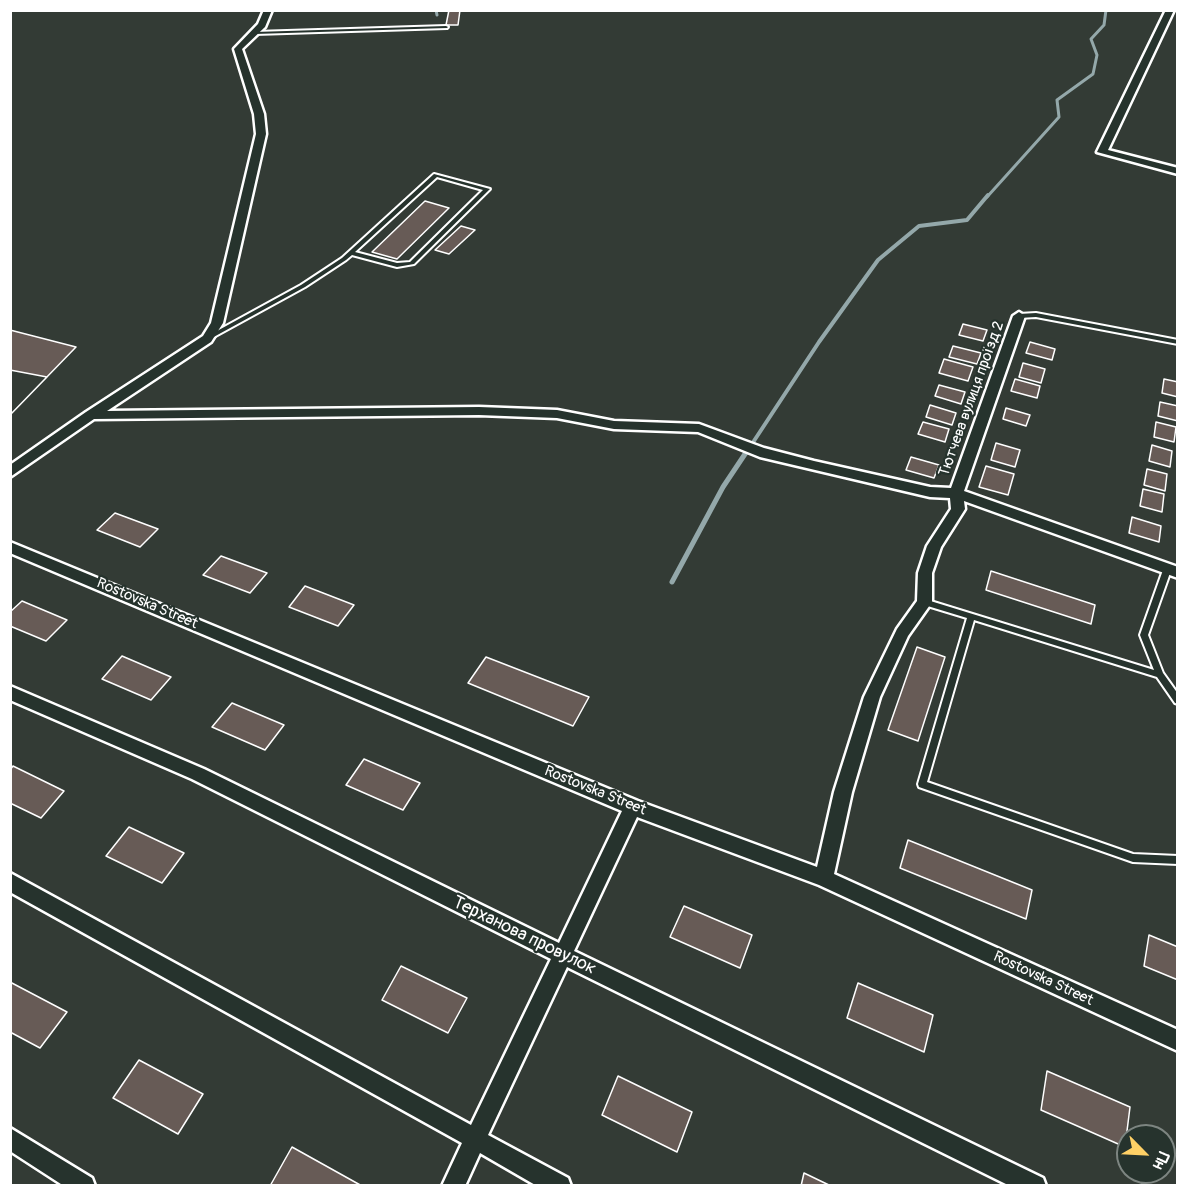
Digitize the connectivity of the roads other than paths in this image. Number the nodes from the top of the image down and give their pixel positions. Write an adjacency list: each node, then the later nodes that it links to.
1 (268, 10): 4 (street)
2 (1170, 10): 5 (street)
3 (446, 27): 4 (lane)
4 (255, 33): 8 (street)
5 (1178, 171)
6 (351, 253): 6 (lane); 8 (lane)
7 (1019, 316): 9 (lane); 12 (street, Тютчева вулиця проїзд 2)
8 (207, 339): 10 (street)
9 (1178, 342)
10 (91, 415): 11 (street); 12 (street)
11 (10, 472)
12 (956, 493): 14 (street); 15 (street, Тютчева вулиця проїзд 2)
13 (10, 547): 20 (street, Rostovska Street)
14 (1172, 572): 17 (lane)
15 (924, 602): 16 (lane); 22 (street)
16 (971, 617): 17 (lane); 21 (lane)
17 (1160, 675): 19 (lane)
18 (10, 693): 24 (street, Терханова провулок)
19 (1178, 701)
20 (633, 807): 22 (street, Rostovska Street); 24 (street)
21 (1178, 860)
22 (824, 878): 25 (street, Rostovska Street)
23 (10, 882): 27 (street)
24 (562, 956): 27 (street); 31 (street, Терханова провулок)
25 (1178, 1041)
26 (10, 1138): 28 (street)
27 (474, 1138): 29 (street); 30 (street)
28 (84, 1185)
29 (453, 1185)
30 (560, 1185)
31 (1035, 1185)

